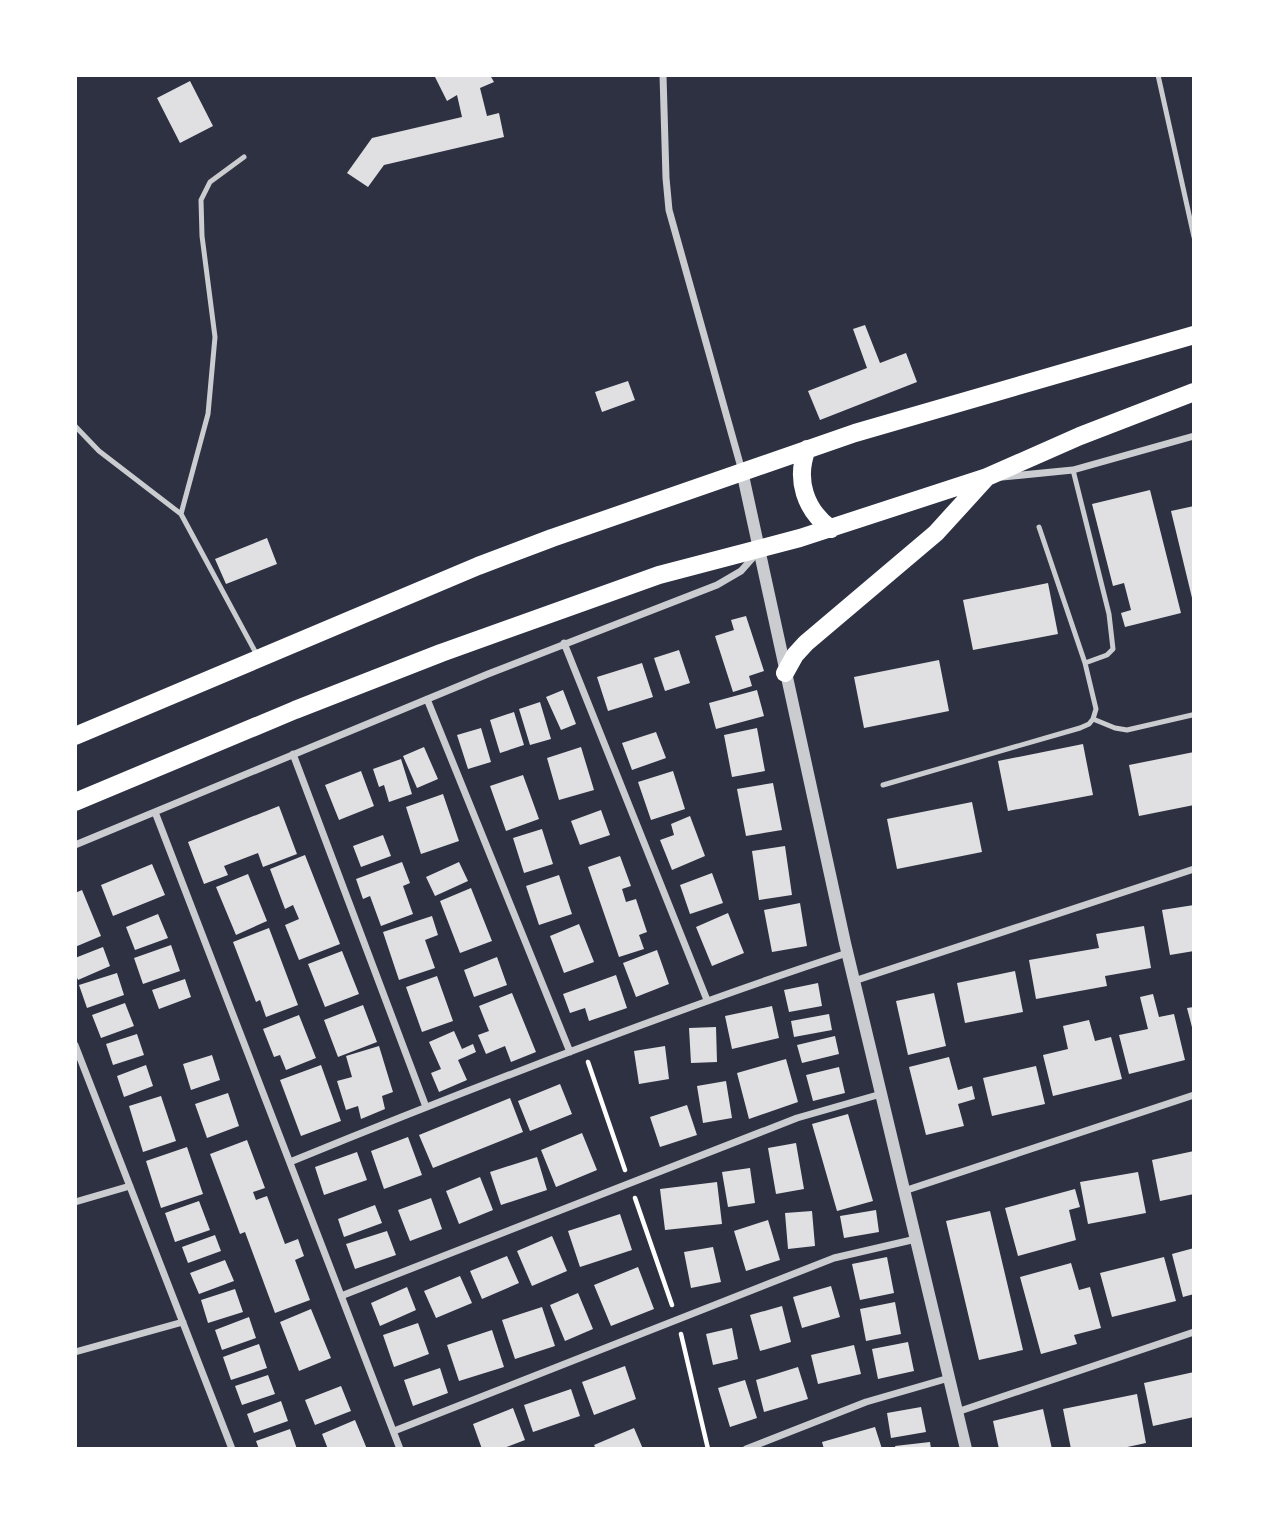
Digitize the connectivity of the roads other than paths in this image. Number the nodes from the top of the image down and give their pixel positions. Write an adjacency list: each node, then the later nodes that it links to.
1 (663, 75): 11 (street)
2 (1158, 75): 4 (lane)
3 (244, 157): 13 (lane)
4 (1194, 237)
5 (1194, 335): 9 (main road)
6 (1194, 392): 12 (main road)
7 (75, 426): 13 (lane)
8 (1194, 436): 10 (street)
9 (807, 449): 11 (main road); 15 (main road)
10 (1073, 470): 12 (street); 19 (lane)
11 (742, 471): 16 (street); 18 (main road)
12 (987, 477): 15 (main road); 20 (main road)
13 (181, 514): 18 (lane)
14 (1040, 527): 19 (lane)
15 (831, 529): 16 (main road)
16 (760, 549): 17 (street); 20 (street); 27 (main road)
17 (564, 643): 21 (street); 33 (street)
18 (258, 658): 24 (main road)
19 (1085, 663): 23 (lane)
20 (785, 673): 31 (street)
21 (427, 699): 25 (street); 35 (street)
22 (1192, 715): 23 (lane)
23 (1093, 719): 26 (lane)
24 (75, 736)
25 (293, 754): 28 (street); 38 (street)
26 (883, 785)
27 (75, 802)
28 (155, 812): 29 (street); 39 (street)
29 (75, 845)
30 (1194, 869): 32 (street)
31 (847, 953): 32 (street); 33 (street)
32 (854, 981): 36 (street)
33 (707, 1000): 35 (street)
34 (75, 1045): 40 (street)
35 (570, 1052): 38 (street)
36 (881, 1094): 41 (street); 44 (street)
37 (1194, 1095): 41 (street)
38 (426, 1107): 39 (street)
39 (290, 1162): 44 (street)
40 (130, 1186): 42 (street); 45 (street)
41 (904, 1191): 43 (street)
42 (75, 1202)
43 (916, 1239): 48 (street); 50 (street)
44 (341, 1296): 50 (street)
45 (183, 1322): 47 (street); 51 (street)
46 (1194, 1332): 49 (street)
47 (75, 1352)
48 (949, 1378): 49 (street); 53 (street)
49 (957, 1412): 54 (street)
50 (394, 1431): 52 (street)
51 (232, 1449)
52 (400, 1449)
53 (746, 1449)
54 (966, 1449)

